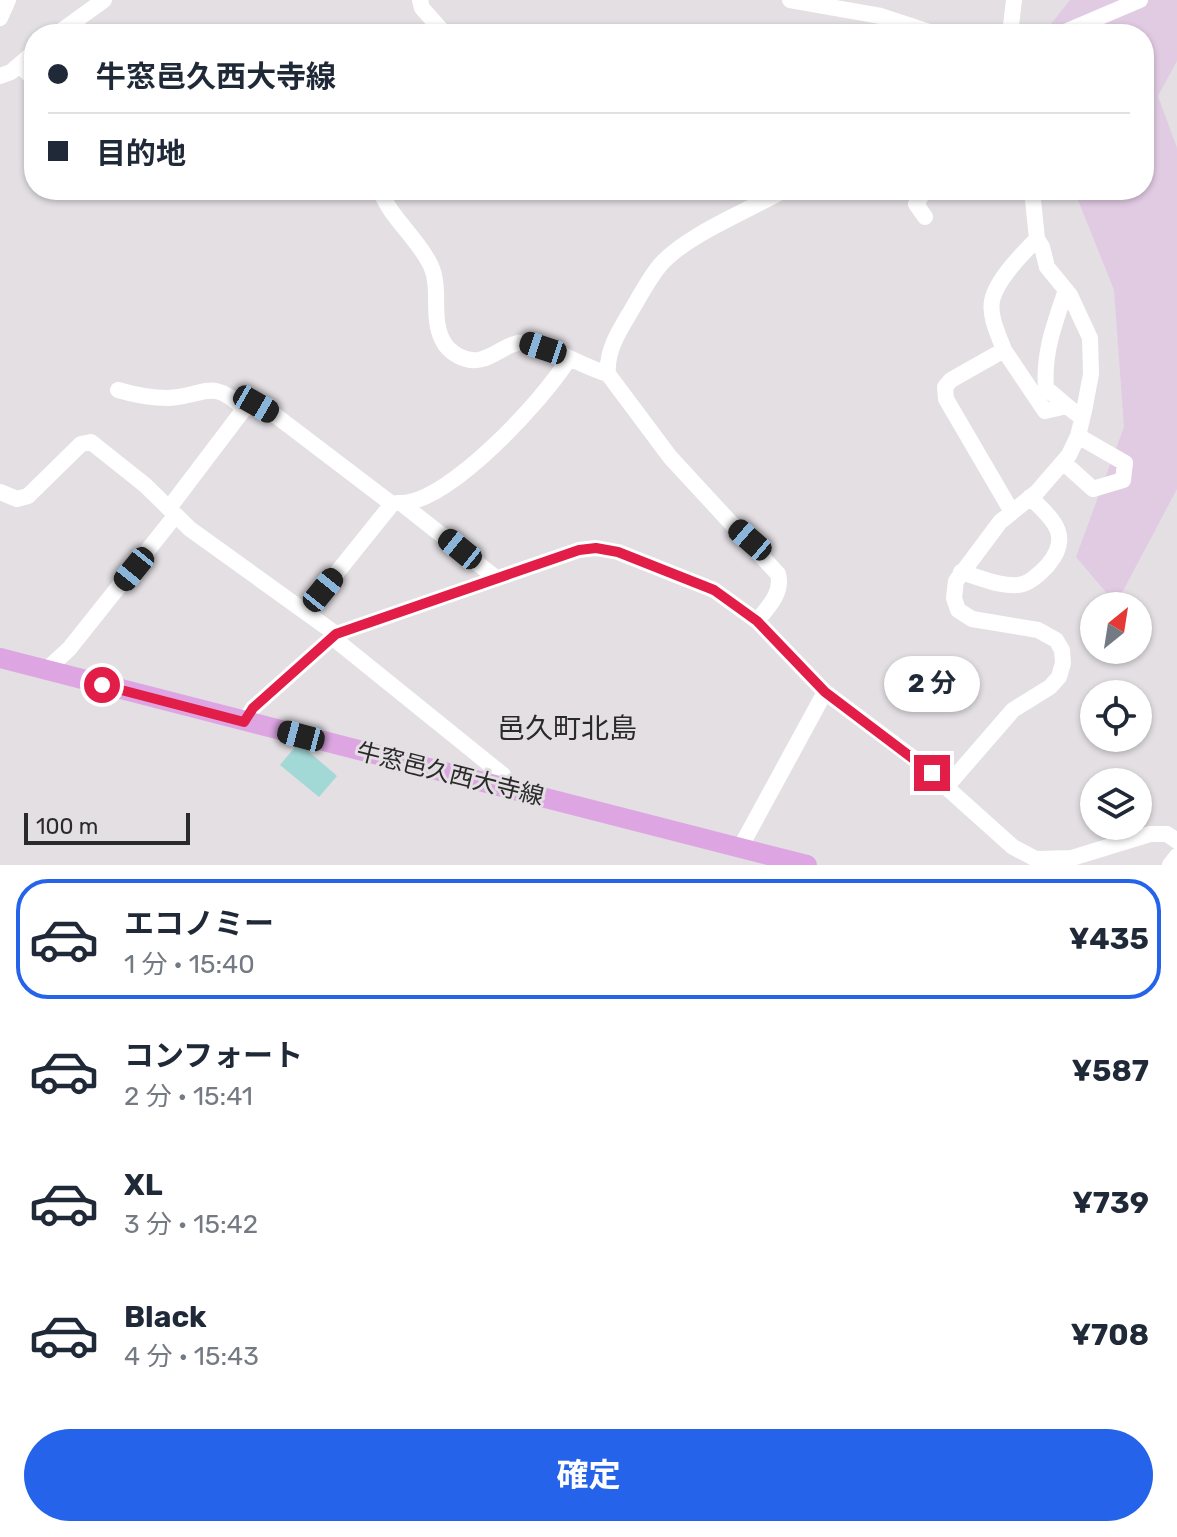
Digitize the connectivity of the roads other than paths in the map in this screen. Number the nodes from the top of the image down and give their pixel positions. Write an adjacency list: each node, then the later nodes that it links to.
1 (8, 0): 8 (street)
2 (104, 0): 9 (street)
3 (420, 0): 10 (street)
4 (790, 0): 7 (street)
5 (1014, 0): 12 (street)
6 (1140, 0): 13 (street)
7 (884, 8): 11 (street)
8 (0, 18)
9 (71, 24)
10 (436, 24)
11 (914, 24)
12 (1011, 24)
13 (1084, 24)
14 (24, 61): 15 (street)
15 (19, 65): 16 (street); 17 (street)
16 (24, 70)
17 (0, 76)
18 (384, 200): 26 (street)
19 (766, 200): 27 (street)
20 (919, 200): 22 (street)
21 (1033, 200): 23 (street)
22 (925, 217)
23 (1037, 239): 24 (street); 25 (street)
24 (1066, 290): 29 (street); 31 (street)
25 (1004, 350): 29 (street); 38 (street)
26 (568, 360): 27 (street); 36 (street)
27 (608, 374): 42 (street)
28 (118, 390): 30 (street)
29 (1067, 406): 31 (street)
30 (244, 409): 36 (street); 37 (street)
31 (1082, 418): 32 (street)
32 (1078, 436): 33 (street); 33 (street)
33 (1063, 462): 35 (street)
34 (0, 492): 37 (street)
35 (1030, 497): 38 (street); 39 (street)
36 (397, 503): 40 (street); 41 (street)
37 (172, 512): 41 (street); 45 (street)
38 (1012, 512): 39 (street)
39 (961, 572): 48 (street)
40 (496, 578): 42 (street); 43 (street)
41 (306, 611): 43 (street)
42 (757, 621): 46 (street)
43 (334, 635): 47 (street); 49 (street)
44 (0, 658): 45 (main road, 牛窓邑久西大寺線)
45 (46, 670): 47 (main road, 牛窓邑久西大寺線)
46 (825, 692): 48 (street); 51 (street)
47 (244, 722): 49 (main road, 牛窓邑久西大寺線)
48 (947, 786): 50 (street)
49 (506, 789): 51 (main road, 牛窓邑久西大寺線)
50 (1174, 833)
51 (740, 848): 53 (main road, 牛窓邑久西大寺線)
52 (1177, 856): 54 (street)
53 (807, 865)
54 (1170, 865)

